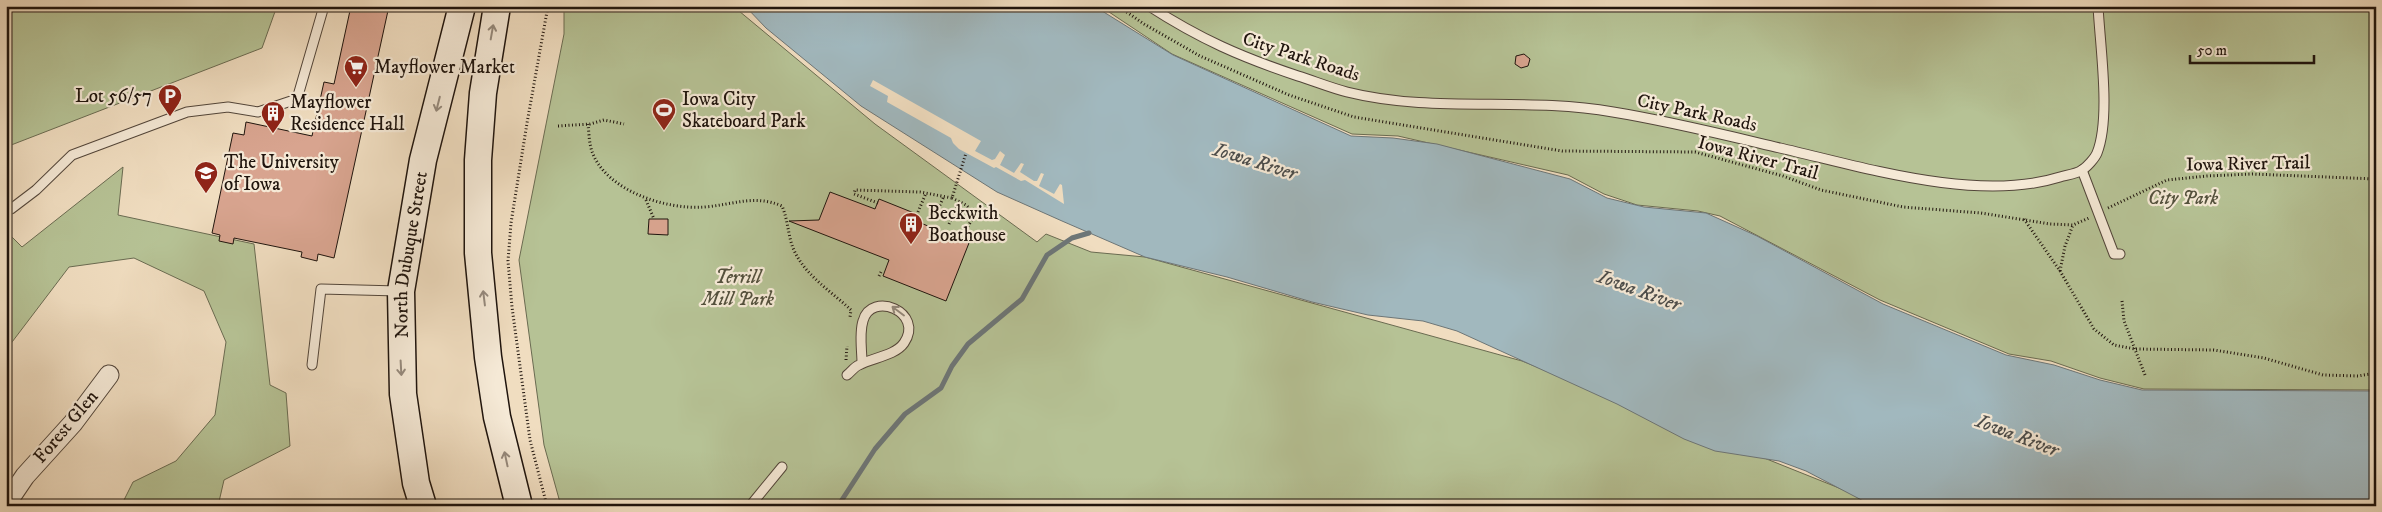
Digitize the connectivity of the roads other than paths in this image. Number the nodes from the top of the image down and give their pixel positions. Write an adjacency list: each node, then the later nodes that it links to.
1 (324, 6): 7 (lane)
2 (462, 6): 9 (main road, North Dubuque Street, one-way to 9)
3 (497, 6): 17 (main road, one-way to 3)
4 (1150, 6): 6 (lane, City Park Roads)
5 (2098, 6): 6 (lane)
6 (2082, 170): 8 (lane)
7 (11, 209)
8 (2120, 254)
9 (401, 291): 11 (lane); 16 (main road, North Dubuque Street, one-way to 16)
10 (862, 363): 10 (lane, one-way to 10); 13 (lane)
11 (312, 365)
12 (109, 375): 15 (street, Forest Glen)
13 (847, 375)
14 (782, 467): 18 (lane)
15 (6, 504)
16 (423, 506)
17 (519, 506)
18 (750, 506)

